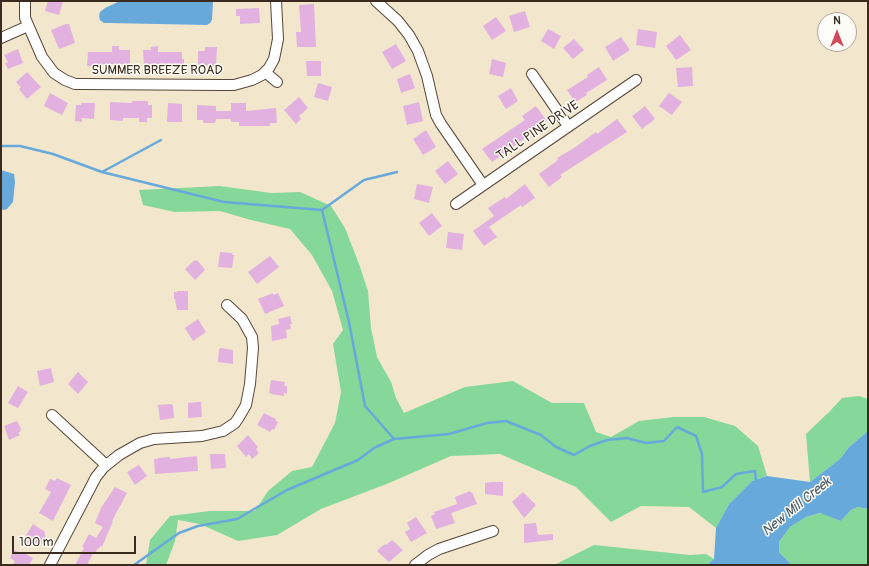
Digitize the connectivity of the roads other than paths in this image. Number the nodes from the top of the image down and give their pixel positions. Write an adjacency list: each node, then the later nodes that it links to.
1 (25, 1): 4 (street, SUMMER BREEZE ROAD)
2 (276, 1): 6 (street)
3 (376, 1): 11 (street)
4 (28, 26): 5 (street); 6 (street, SUMMER BREEZE ROAD)
5 (1, 38)
6 (265, 72): 9 (street)
7 (532, 74): 10 (street)
8 (636, 80): 10 (street, TALL PINE DRIVE)
9 (277, 82)
10 (568, 126): 11 (street, TALL PINE DRIVE)
11 (483, 185): 12 (street, TALL PINE DRIVE)
12 (456, 204)
13 (227, 305): 15 (street)
14 (52, 415): 15 (street)
15 (106, 465): 17 (street)
16 (493, 531): 18 (street)
17 (50, 565)
18 (415, 565)

